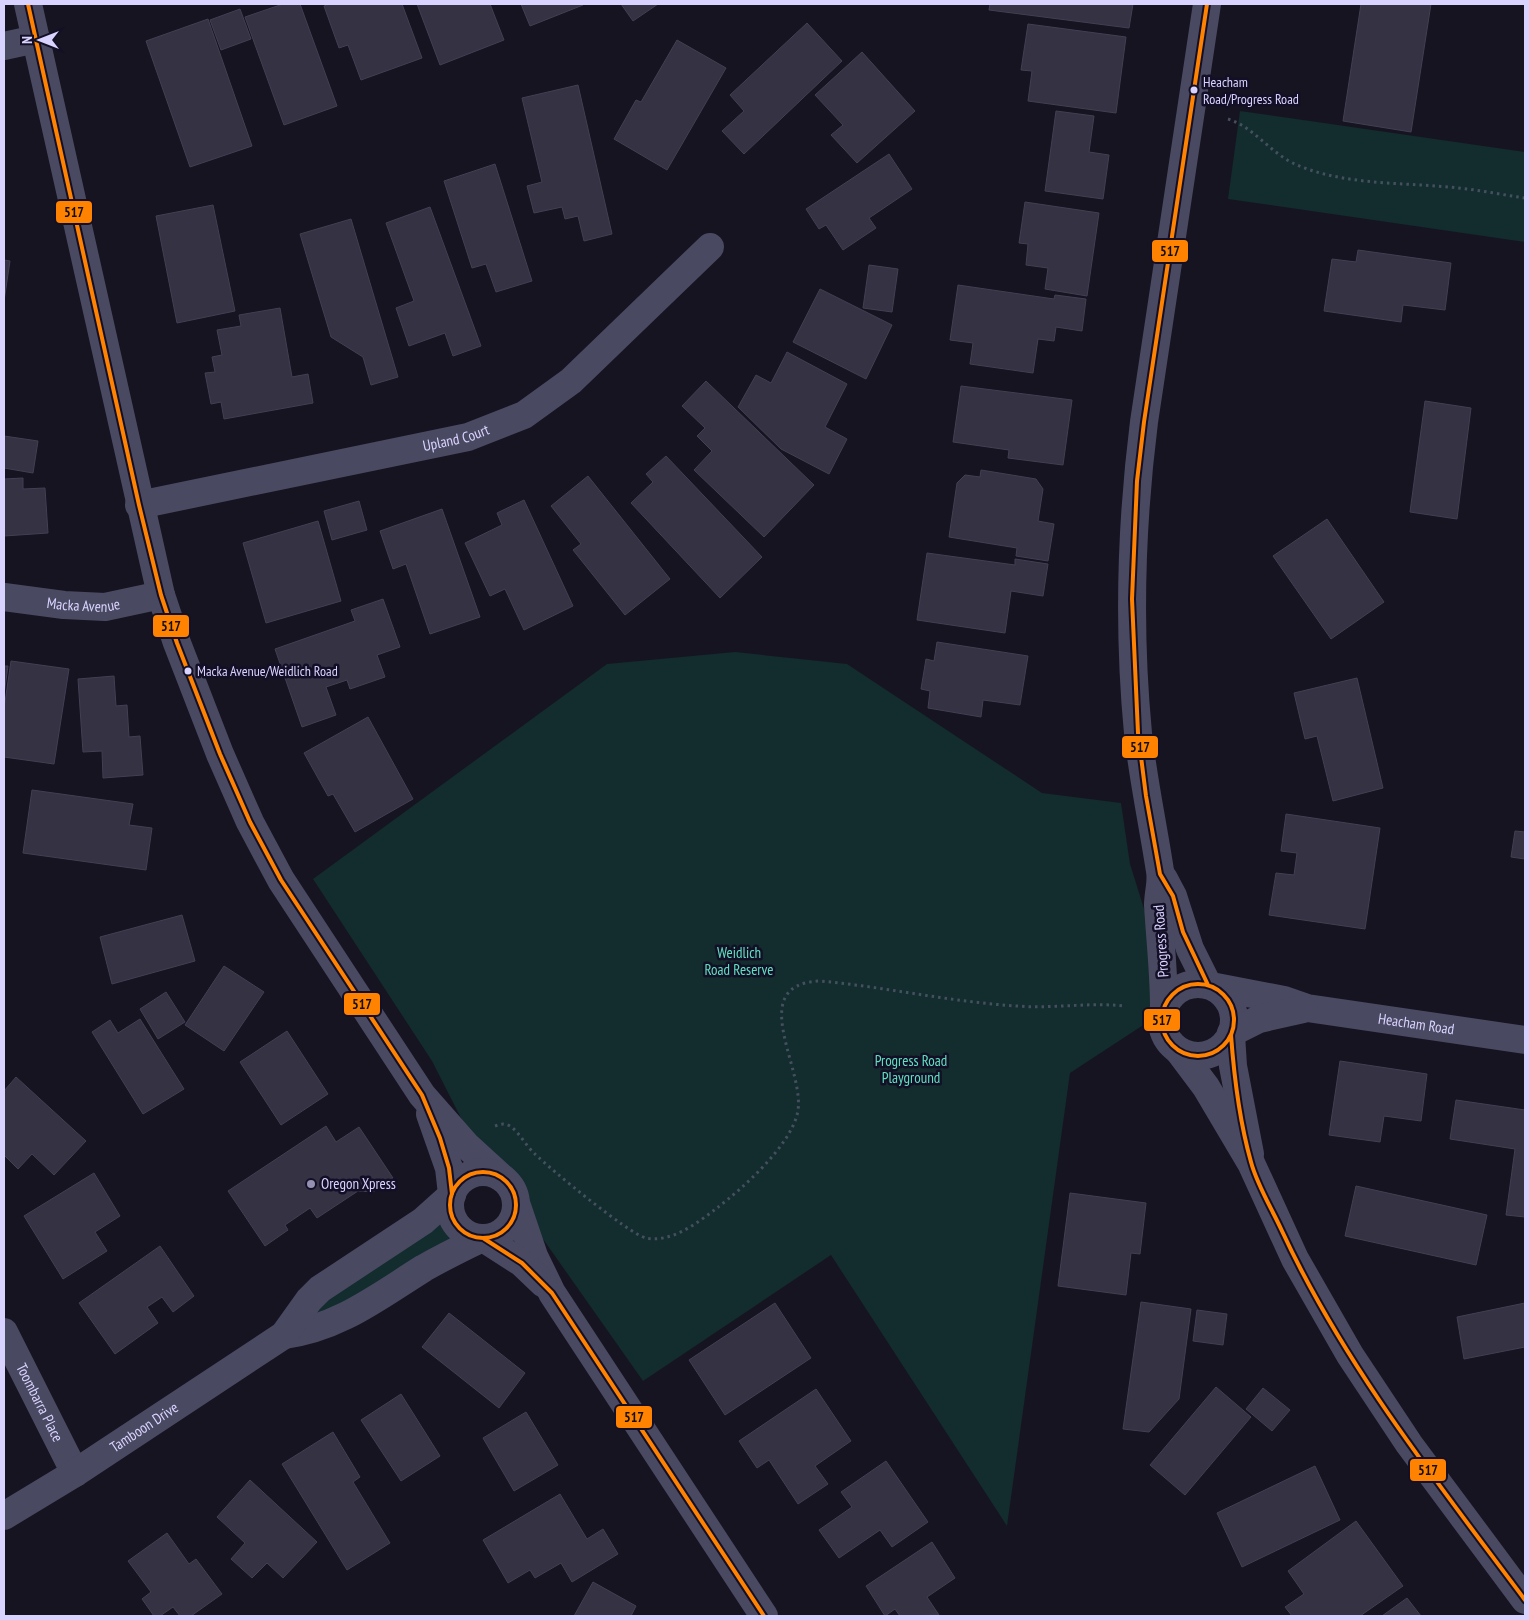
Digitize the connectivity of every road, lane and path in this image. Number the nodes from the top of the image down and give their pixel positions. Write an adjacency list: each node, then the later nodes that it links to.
1 (1207, 4): 11 (street, Progress Road)
2 (34, 5): 3 (street)
3 (36, 39): 4 (street); 8 (street)
4 (4, 46)
5 (1228, 119): 6 (path)
6 (1525, 198)
7 (710, 247): 8 (street, Upland Court)
8 (139, 504): 9 (street)
9 (161, 595): 10 (street, Macka Avenue); 19 (street)
10 (4, 597)
11 (1160, 874): 12 (street, Progress Road); 14 (street, Progress Road)
12 (1210, 986): 14 (street); 15 (street, Heacham Road); 16 (street)
13 (1124, 1006): 20 (path)
14 (1164, 1007): 18 (street)
15 (1307, 1008): 16 (street, Heacham Road); 17 (street, Heacham Road)
16 (1231, 1034): 18 (street); 21 (street)
17 (1525, 1040)
18 (1179, 1051): 21 (street)
19 (422, 1095): 22 (street); 23 (street)
20 (495, 1126)
21 (1251, 1162): 31 (street)
22 (502, 1178): 23 (street); 24 (street)
23 (452, 1194): 25 (street); 28 (street, Tamboon Drive)
24 (517, 1206): 25 (street); 26 (street)
25 (483, 1238): 26 (street); 28 (street, Tamboon Drive)
26 (552, 1293): 32 (street)
27 (4, 1332): 29 (street, Toombarra Place)
28 (284, 1335): 29 (street, Tamboon Drive)
29 (75, 1473): 30 (street, Tamboon Drive)
30 (4, 1516)
31 (1525, 1600)
32 (764, 1616)

